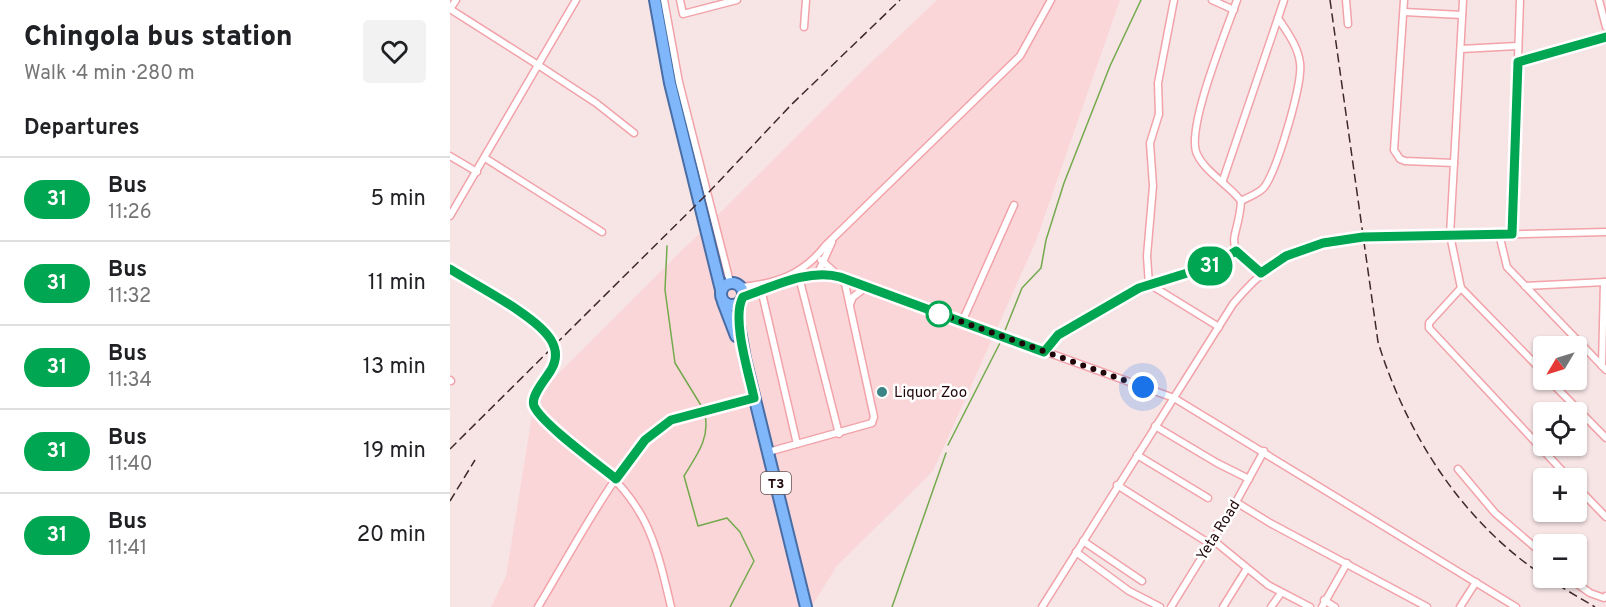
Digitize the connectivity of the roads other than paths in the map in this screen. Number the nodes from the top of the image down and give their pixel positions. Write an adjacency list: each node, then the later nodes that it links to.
1 (456, 0): 18 (street)
2 (576, 0): 30 (street)
3 (655, 0): 46 (highway, T3)
4 (664, 0): 62 (street)
5 (680, 0): 6 (street)
6 (737, 0)
7 (806, 0): 24 (street)
8 (1051, 0): 45 (street)
9 (1174, 0): 56 (street)
10 (1212, 0): 19 (street)
11 (1237, 0): 19 (street)
12 (1284, 0): 22 (street)
13 (1346, 0): 23 (street)
14 (1404, 0): 20 (street)
15 (1463, 0): 21 (street)
16 (1520, 0): 27 (street)
17 (1599, 0): 25 (street)
18 (450, 9): 30 (street)
19 (1234, 10): 36 (street)
20 (1404, 12): 21 (street); 34 (street)
21 (1462, 15): 28 (street)
22 (1278, 18): 36 (street); 37 (street)
23 (1348, 24)
24 (804, 27)
25 (1606, 27)
26 (1606, 37): 29 (street)
27 (1517, 46): 28 (street); 29 (street)
28 (1461, 49): 34 (street)
29 (1518, 62): 43 (street)
30 (538, 65): 31 (street); 33 (street)
31 (634, 133)
32 (450, 156): 35 (street)
33 (485, 158): 35 (street); 40 (street)
34 (1454, 163): 44 (street)
35 (477, 172): 39 (street)
36 (1222, 180): 37 (street)
37 (1241, 201): 47 (street)
38 (1014, 206): 65 (street)
39 (450, 216)
40 (602, 232)
41 (1606, 232): 43 (street)
42 (1499, 234): 43 (street); 44 (street); 57 (street)
43 (1512, 234)
44 (1450, 235): 51 (street); 60 (street)
45 (834, 239): 48 (street); 49 (street)
46 (711, 249): 61 (highway, T3); 62 (highway, T3)
47 (1236, 251): 51 (street); 56 (street)
48 (815, 259): 49 (street); 52 (street)
49 (827, 263): 53 (street); 54 (street)
50 (450, 269): 83 (street)
51 (1261, 273): 66 (street)
52 (799, 275): 53 (street); 58 (street); 75 (street)
53 (817, 275): 54 (street)
54 (842, 278): 59 (street); 64 (street)
55 (1605, 282): 57 (street); 70 (street)
56 (1150, 285): 66 (street); 67 (street)
57 (1525, 285): 70 (street)
58 (761, 288): 62 (street); 62 (street); 77 (street)
59 (865, 288): 64 (street); 65 (street)
60 (1461, 288): 69 (street); 82 (street)
61 (721, 290): 62 (highway); 63 (highway, T3)
62 (738, 290): 63 (highway); 68 (highway, T3)
63 (723, 302): 68 (highway, T3)
64 (850, 305): 75 (street)
65 (962, 322): 67 (street)
66 (1219, 327): 73 (street)
67 (1044, 352): 73 (street)
68 (745, 359): 72 (highway, T3)
69 (1533, 363)
70 (1604, 368)
71 (1559, 390): 76 (street)
72 (754, 398): 79 (highway, T3); 83 (street)
73 (1174, 398): 74 (street); 78 (street)
74 (1155, 426): 80 (street); 84 (street)
75 (839, 434): 77 (street)
76 (1606, 438)
77 (797, 444): 79 (street)
78 (1264, 451): 84 (street, Yeta Road); 97 (street)
79 (768, 452): 105 (highway, T3)
80 (1137, 454): 85 (street); 87 (street)
81 (1458, 468): 92 (street)
82 (1560, 468)
83 (616, 479): 103 (street); 104 (street)
84 (1249, 479): 88 (street, Yeta Road)
85 (1117, 485): 90 (street); 91 (street)
86 (1587, 497): 89 (street)
87 (1208, 498)
88 (1236, 502): 91 (street, Yeta Road); 94 (street)
89 (1605, 514)
90 (1083, 541): 93 (street); 96 (street)
91 (1211, 542): 95 (street); 108 (street, Yeta Road)
92 (1533, 546)
93 (1076, 552): 102 (street); 107 (street)
94 (1347, 563): 101 (street); 113 (street)
95 (1246, 570): 99 (street); 109 (street)
96 (1142, 581)
97 (1476, 582): 114 (street); 115 (street)
98 (1583, 588): 100 (street)
99 (1281, 593): 110 (street); 111 (street)
100 (1606, 596)
101 (1323, 604): 112 (street)
102 (1043, 605): 106 (street)
103 (538, 607)
104 (671, 607)
105 (806, 607)
106 (1054, 607)
107 (1160, 607)
108 (1171, 607)
109 (1222, 607)
110 (1271, 607)
111 (1310, 607)
112 (1335, 607)
113 (1427, 607)
114 (1460, 607)
115 (1514, 607)

